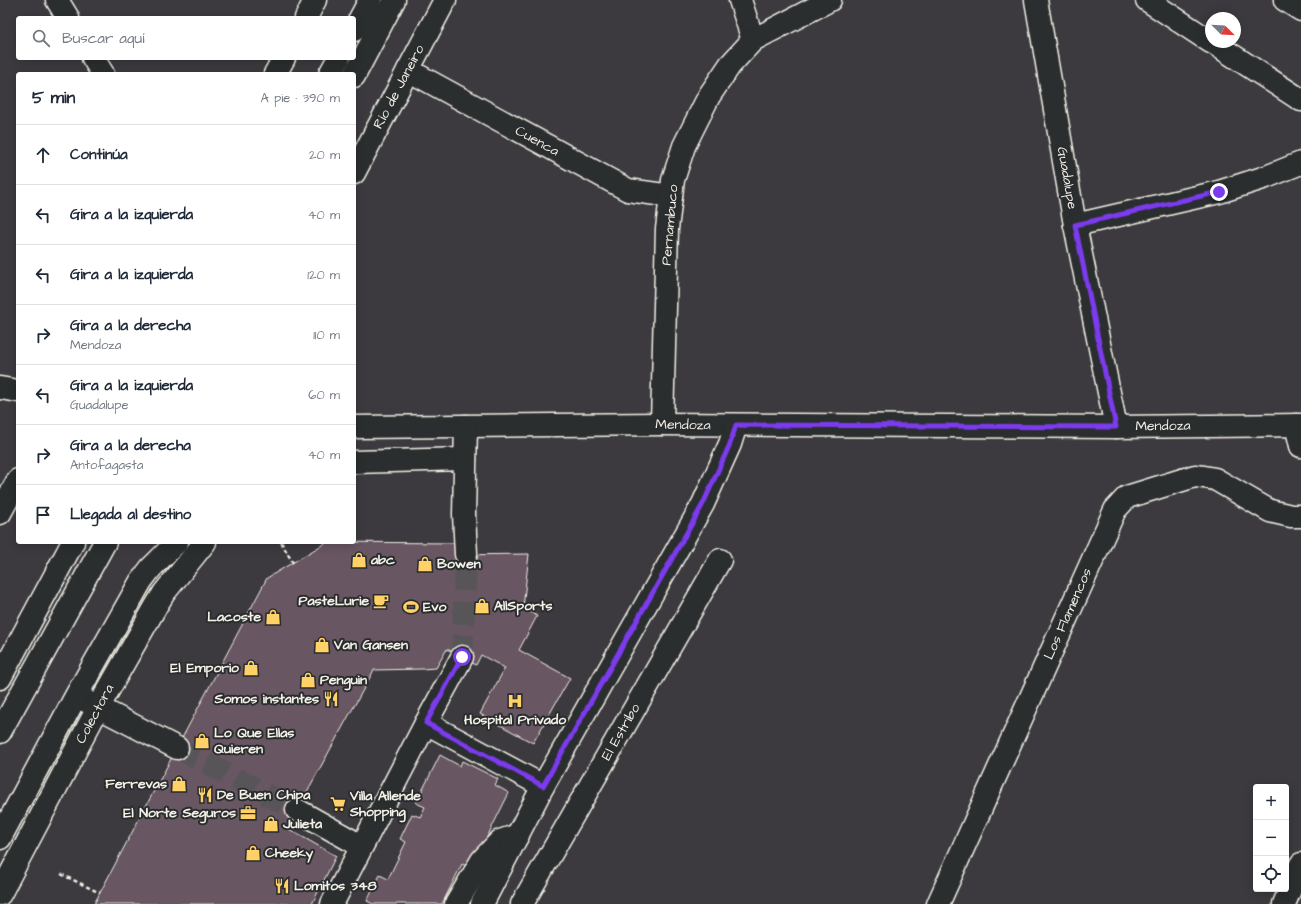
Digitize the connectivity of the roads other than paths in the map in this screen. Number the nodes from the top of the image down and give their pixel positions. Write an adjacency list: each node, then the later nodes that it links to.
1 (57, 0): 12 (street)
2 (315, 0): 13 (street)
3 (370, 0): 14 (street)
4 (394, 0): 25 (street)
5 (445, 0): 21 (street, Río de Janeiro)
6 (740, 0): 16 (street)
7 (830, 0): 16 (street, Pernambuco)
8 (1036, 0): 30 (street, Guadalupe)
9 (1147, 0): 15 (street)
10 (1285, 0): 11 (street)
11 (1301, 10)
12 (67, 16)
13 (307, 16)
14 (356, 26)
15 (1205, 38)
16 (753, 40): 29 (street, Pernambuco)
17 (1220, 48): 26 (street)
18 (94, 60): 22 (street)
19 (283, 60): 23 (street)
20 (338, 60): 24 (street)
21 (408, 70): 28 (street, Río de Janeiro); 29 (street, Cuenca)
22 (102, 72)
23 (276, 72)
24 (331, 72)
25 (356, 72)
26 (1301, 100)
27 (1301, 163): 30 (street)
28 (356, 169)
29 (671, 196): 33 (street, Pernambuco)
30 (1075, 225): 38 (street, Guadalupe)
31 (0, 388): 32 (street)
32 (16, 390)
33 (662, 424): 34 (street, Mendoza); 36 (street, Mendoza)
34 (736, 425): 38 (street, Mendoza); 58 (street)
35 (1299, 425): 38 (street, Mendoza); 39 (street)
36 (466, 426): 37 (street, Mendoza); 40 (street)
37 (356, 427)
38 (1116, 427)
39 (1301, 446)
40 (465, 458): 41 (street); 49 (street)
41 (356, 462)
42 (16, 484): 43 (street)
43 (0, 513)
44 (1301, 516): 69 (street, Los Flamencos)
45 (72, 544): 52 (street)
46 (104, 544): 56 (street)
47 (175, 544): 53 (street, Colectora)
48 (203, 544): 54 (street, Colectora)
49 (466, 554)
50 (720, 560): 68 (street, El Estribo)
51 (462, 657): 55 (street)
52 (0, 678)
53 (76, 696): 54 (street); 61 (street, Colectora)
54 (98, 708): 57 (street); 64 (street, Colectora)
55 (426, 723): 58 (street); 62 (street)
56 (0, 732)
57 (177, 748)
58 (543, 786): 60 (street)
59 (297, 810): 62 (street)
60 (518, 835): 66 (street); 67 (street)
61 (0, 838)
62 (361, 846): 65 (street)
63 (1301, 864): 70 (street)
64 (0, 894)
65 (332, 904)
66 (456, 904)
67 (482, 904)
68 (522, 904)
69 (938, 904)
70 (1284, 904)

